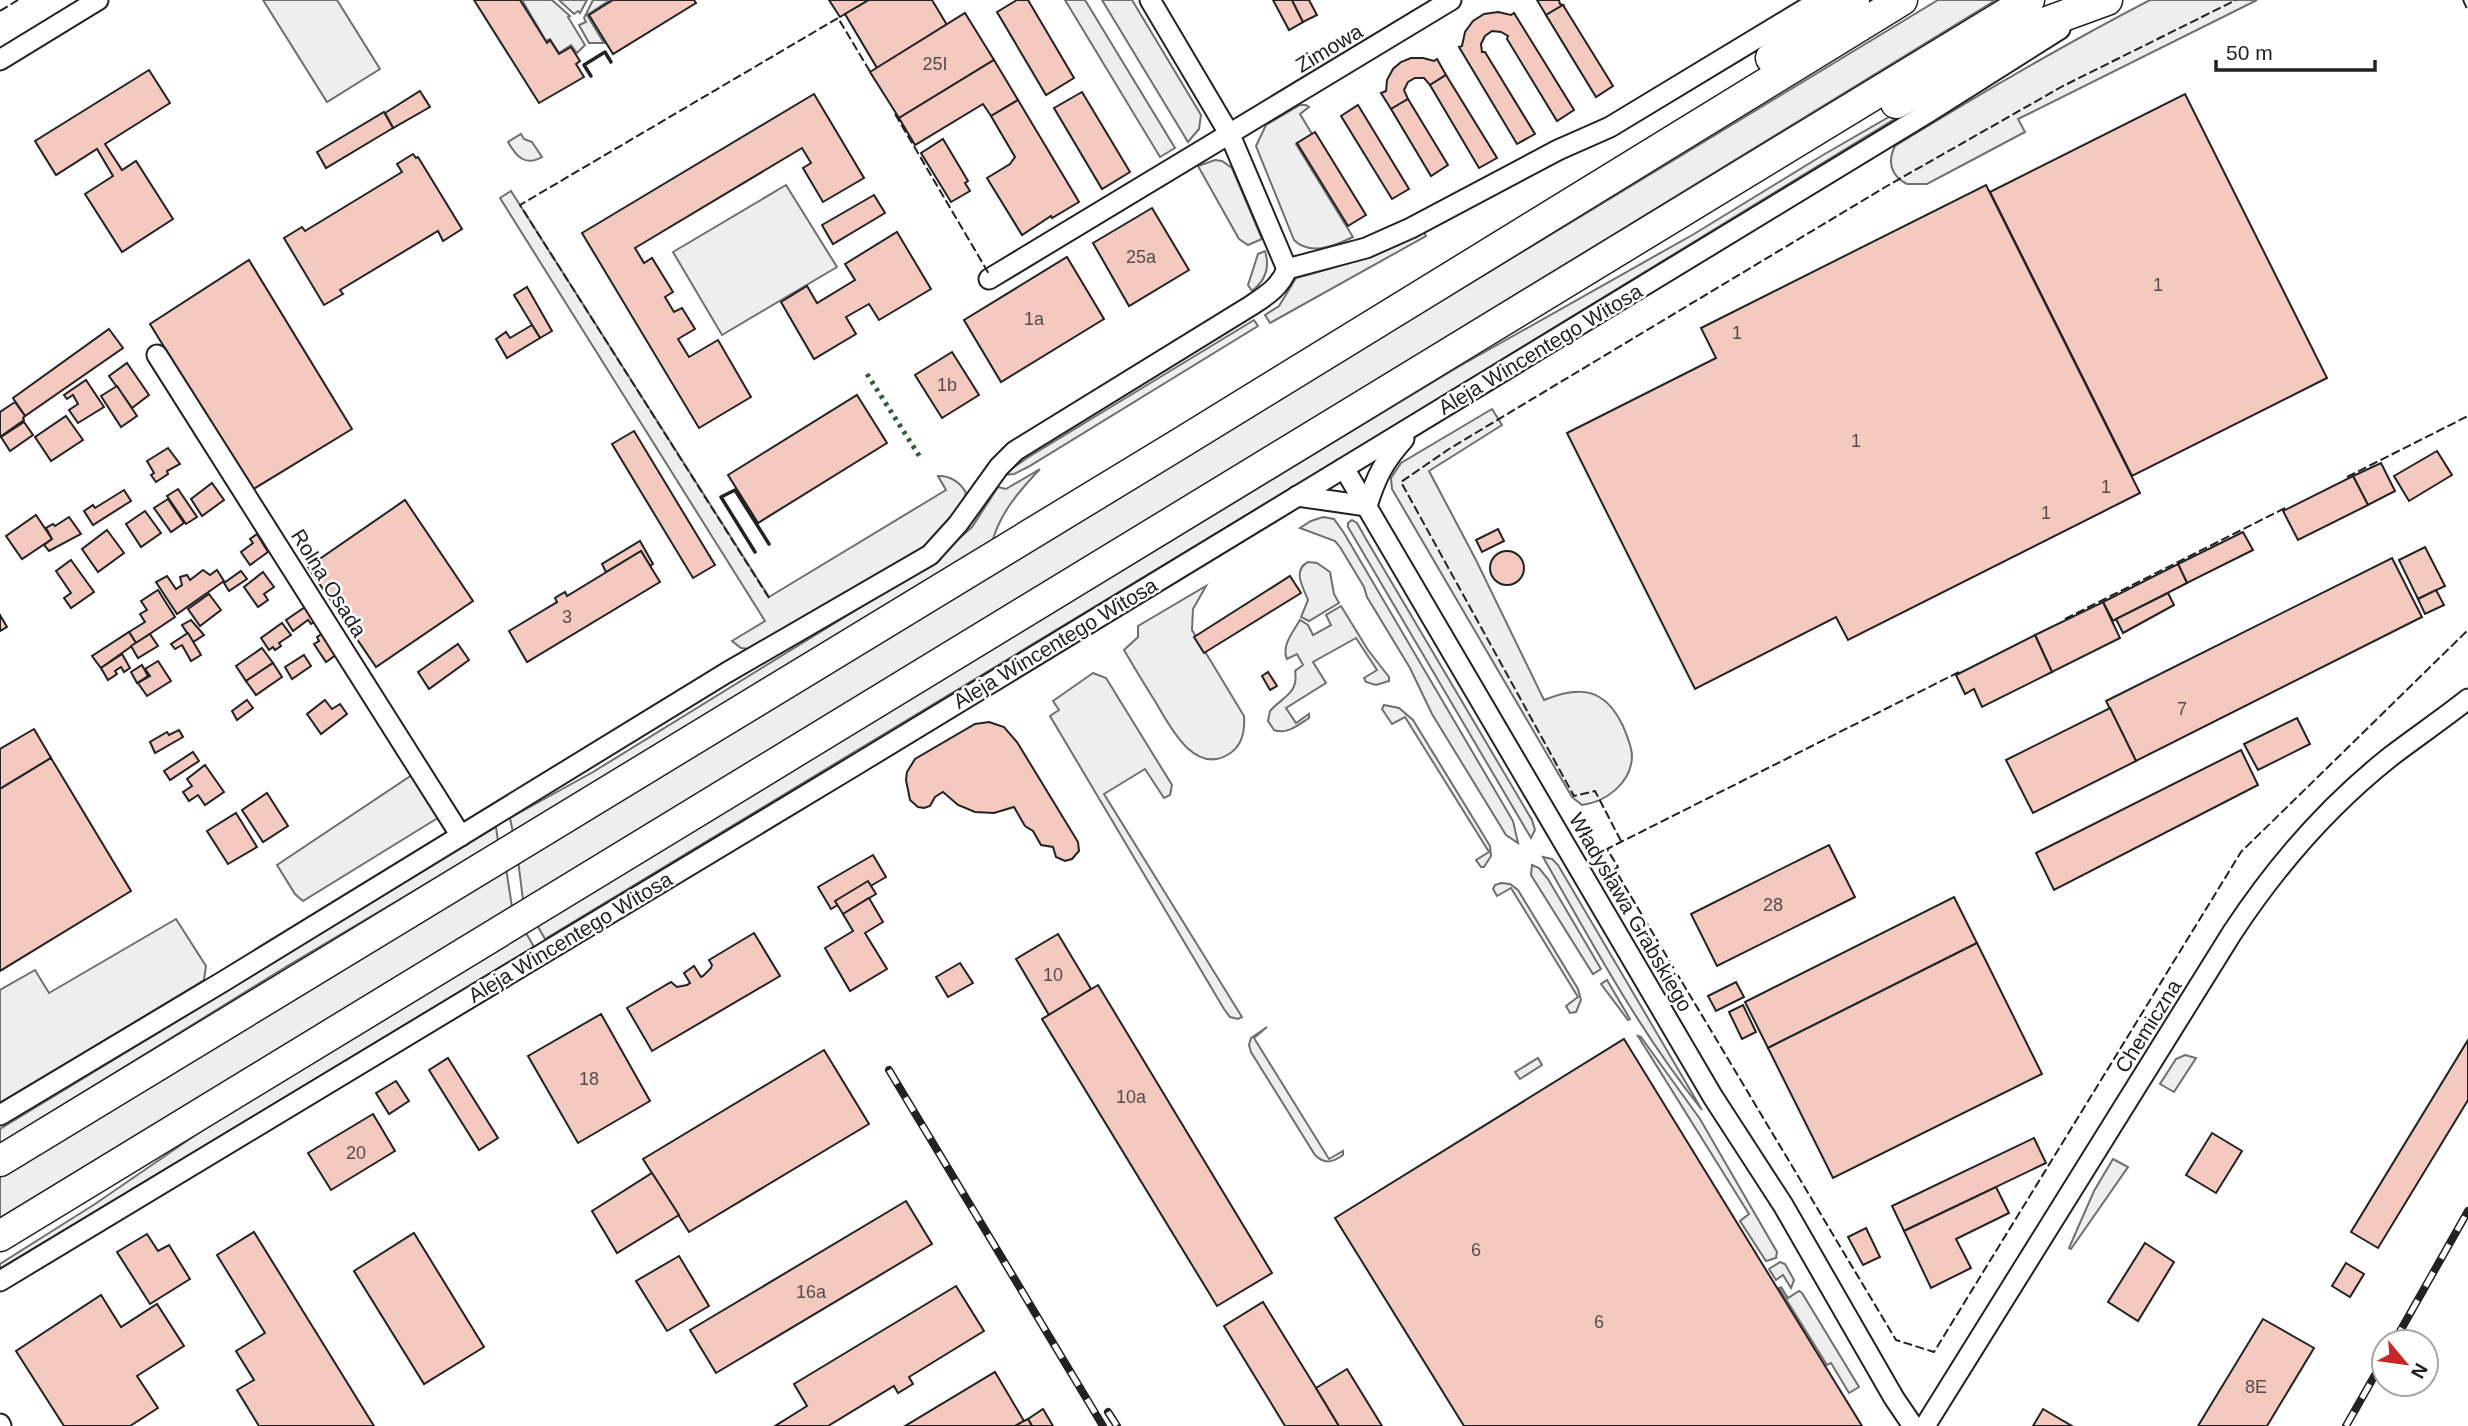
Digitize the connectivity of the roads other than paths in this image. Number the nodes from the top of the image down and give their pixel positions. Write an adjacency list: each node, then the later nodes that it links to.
1 (98, 0): 9 (street)
2 (1150, 0): 10 (street)
3 (1451, 0): 10 (street, Zimowa)
4 (1820, 0): 13 (street)
5 (1854, 0): 11 (main road)
6 (1902, 0): 11 (main road)
7 (2029, 0): 12 (main road, Aleja Wincentego Witosa)
8 (2106, 0): 12 (main road); 16 (street, Aleja Wincentego Witosa)
9 (0, 60)
10 (1230, 135): 13 (street); 14 (street, Zimowa)
11 (1656, 150): 23 (main road)
12 (1777, 154): 24 (main road, Aleja Wincentego Witosa)
13 (1287, 269): 21 (street)
14 (989, 279)
15 (157, 355): 21 (street, Rolna Osada)
16 (1422, 421): 17 (street, Aleja Wincentego Witosa); 19 (street)
17 (1344, 468): 18 (street, Aleja Wincentego Witosa); 19 (street, Władysława Grabskiego)
18 (1297, 496): 19 (street); 25 (street, Aleja Wincentego Witosa)
19 (1367, 506): 26 (street, Władysława Grabskiego)
20 (2468, 699): 27 (street, Chemiczna)
21 (461, 836): 22 (street)
22 (0, 1115)
23 (0, 1161)
24 (0, 1236)
25 (0, 1281)
26 (1913, 1426)
27 (1925, 1426)

